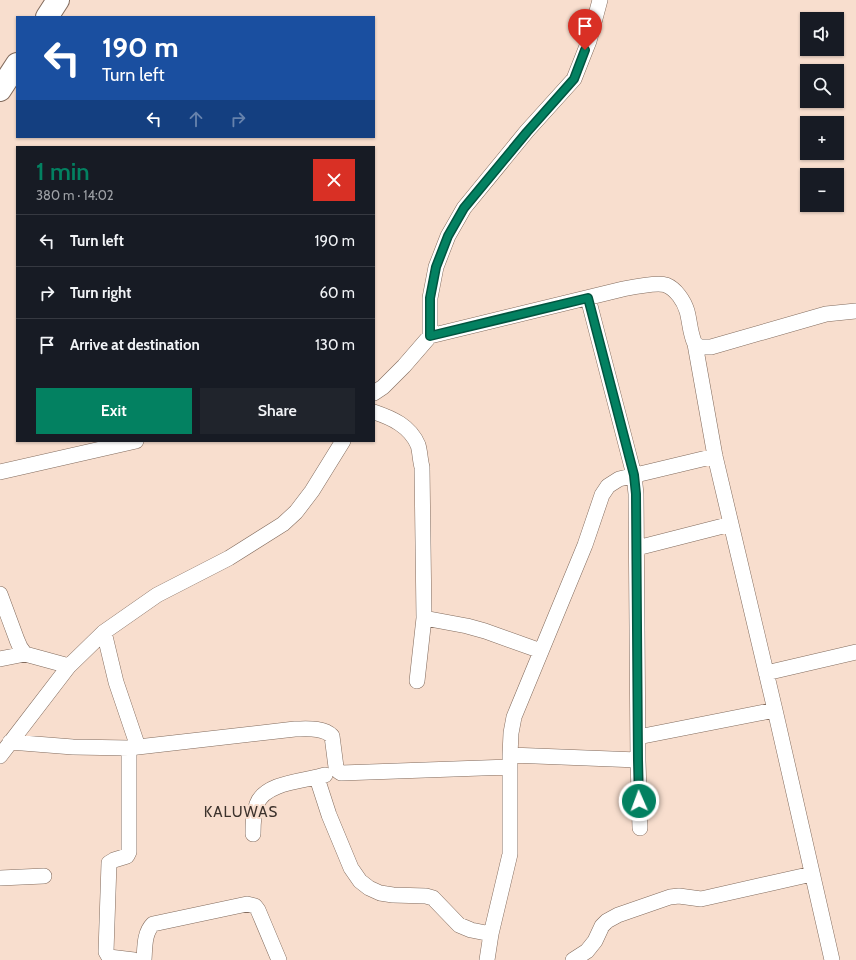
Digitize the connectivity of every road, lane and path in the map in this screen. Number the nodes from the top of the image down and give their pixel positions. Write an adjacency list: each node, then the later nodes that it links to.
1 (58, 0): 3 (main road)
2 (600, 0): 8 (street)
3 (48, 16)
4 (16, 66): 5 (main road)
5 (0, 90)
6 (588, 298): 8 (street); 9 (street); 16 (street)
7 (856, 311): 9 (street)
8 (430, 336): 10 (street)
9 (695, 344): 14 (street)
10 (375, 392)
11 (375, 412): 20 (street)
12 (132, 442): 15 (street)
13 (342, 442): 21 (street)
14 (714, 456): 16 (street); 17 (street)
15 (0, 472)
16 (634, 475): 18 (street); 22 (street)
17 (730, 524): 18 (street); 27 (street)
18 (637, 548): 30 (street)
19 (0, 594): 24 (street)
20 (424, 618): 22 (street); 28 (street)
21 (104, 632): 26 (street); 32 (street)
22 (541, 651): 35 (street)
23 (856, 652): 27 (street)
24 (25, 654): 25 (street); 26 (street)
25 (0, 660)
26 (69, 666): 31 (street)
27 (766, 673): 29 (street)
28 (417, 681)
29 (775, 710): 30 (street); 40 (street)
30 (638, 737): 34 (street)
31 (10, 742): 32 (street); 33 (street)
32 (134, 747): 36 (street); 44 (street)
33 (0, 756)
34 (638, 760): 35 (street); 38 (street)
35 (510, 761): 36 (street); 43 (street)
36 (338, 771): 37 (street)
37 (317, 778): 39 (street); 43 (street)
38 (640, 828)
39 (253, 834)
40 (812, 874): 48 (street); 49 (street)
41 (44, 876): 42 (street)
42 (0, 878)
43 (492, 934): 47 (street)
44 (134, 960)
45 (144, 960): 46 (street)
46 (279, 960)
47 (487, 960)
48 (573, 960)
49 (832, 960)

